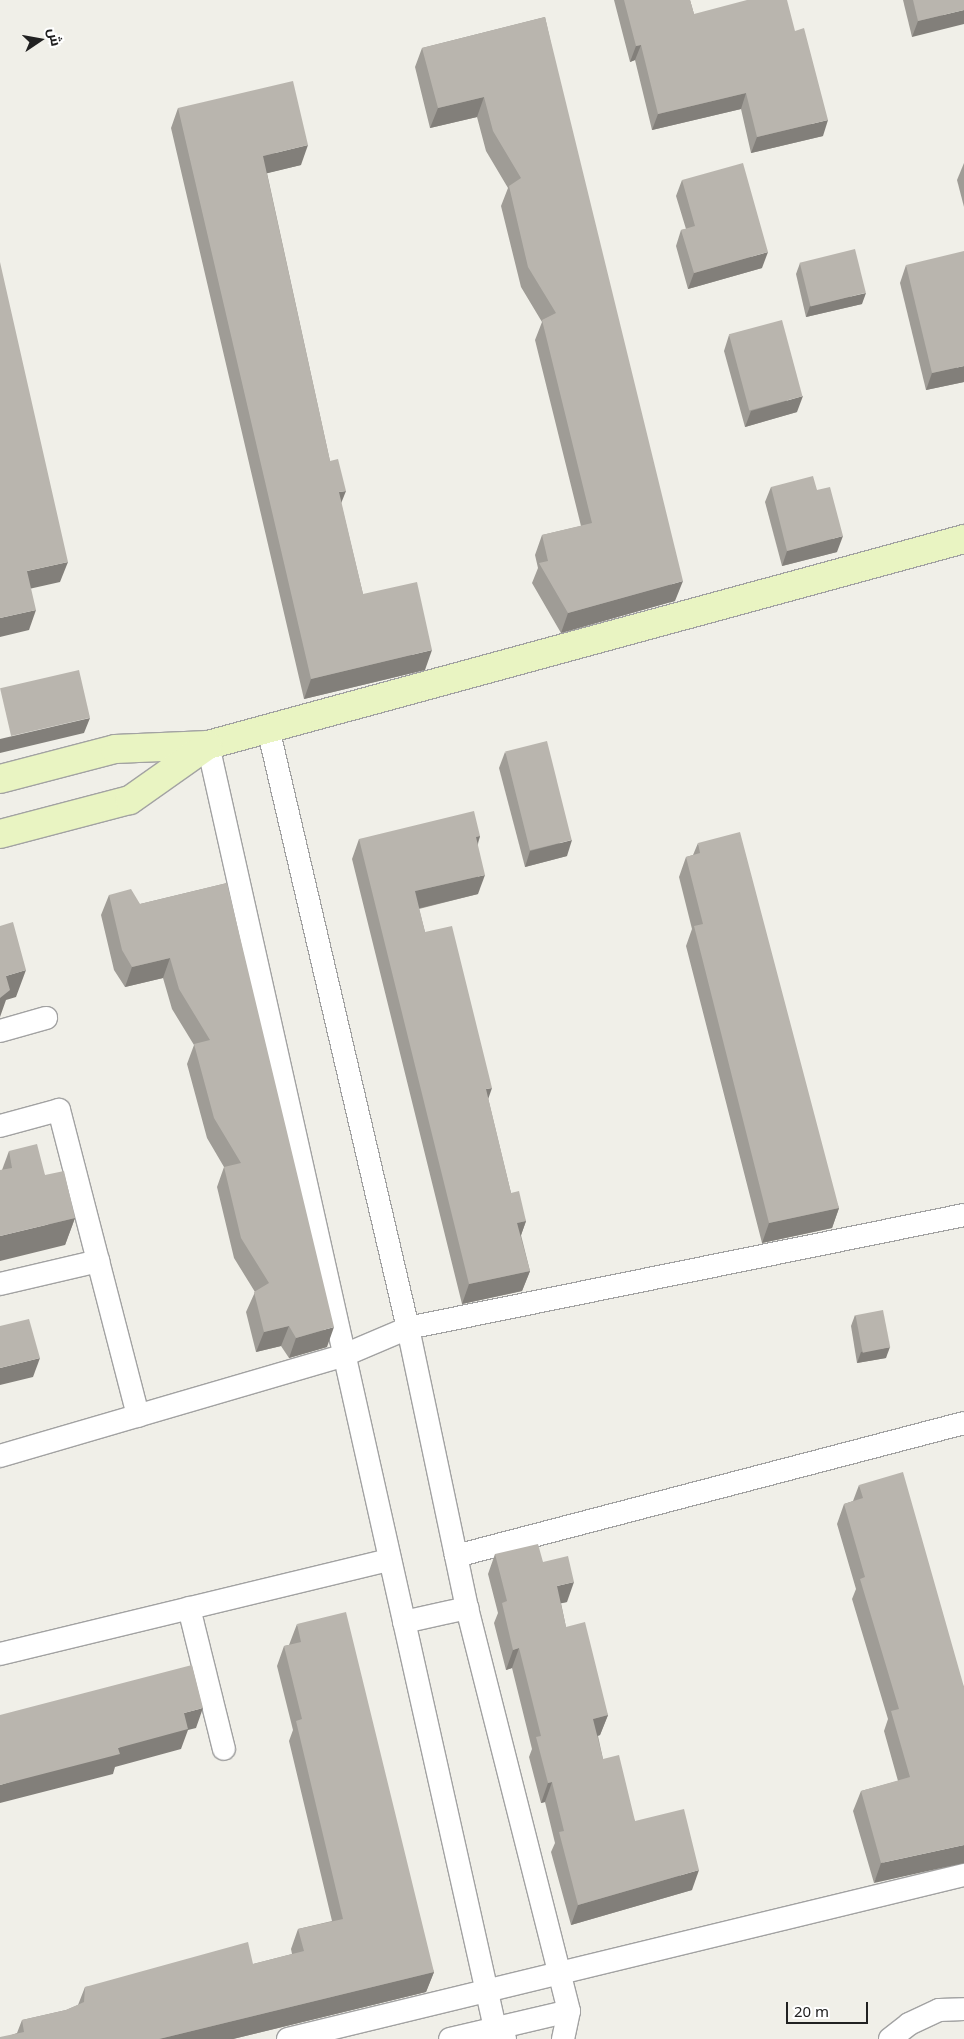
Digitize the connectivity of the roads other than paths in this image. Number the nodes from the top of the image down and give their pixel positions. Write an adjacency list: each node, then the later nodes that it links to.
1 (964, 540): 2 (main road)
2 (268, 728): 3 (main road); 12 (street)
3 (208, 745): 4 (main road); 5 (main road); 13 (street)
4 (0, 779)
5 (0, 834)
6 (46, 1018): 7 (street)
7 (0, 1031)
8 (0, 1126): 10 (street)
9 (964, 1215): 12 (street)
10 (98, 1261): 11 (street); 14 (street)
11 (0, 1284)
12 (408, 1328): 13 (street); 17 (street)
13 (342, 1356): 14 (street); 18 (street)
14 (138, 1416): 16 (street)
15 (964, 1423): 17 (street)
16 (0, 1456)
17 (456, 1556): 20 (street)
18 (390, 1560): 19 (street); 21 (street)
19 (189, 1608): 22 (street); 23 (street)
20 (467, 1608): 21 (street); 25 (street)
21 (404, 1622): 26 (street)
22 (0, 1654)
23 (224, 1749)
24 (964, 1875): 25 (street)
25 (560, 1974): 26 (street); 28 (street)
26 (488, 1990): 29 (street); 30 (street)
27 (964, 2009): 33 (street)
28 (569, 2011): 29 (street); 32 (street)
29 (500, 2033): 31 (street)
30 (288, 2039)
31 (450, 2039)
32 (563, 2039)
33 (890, 2039)

